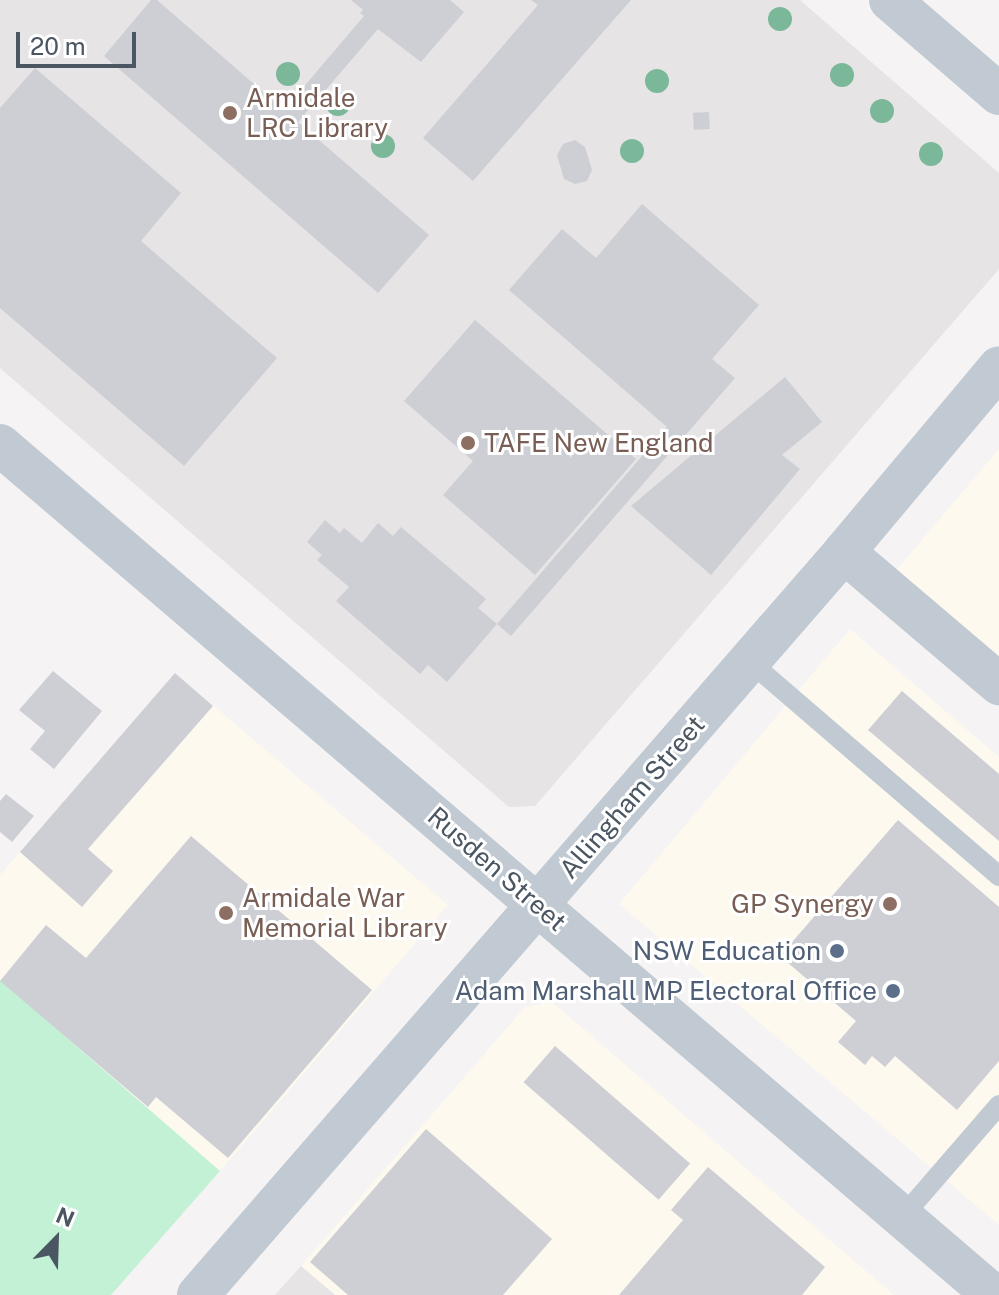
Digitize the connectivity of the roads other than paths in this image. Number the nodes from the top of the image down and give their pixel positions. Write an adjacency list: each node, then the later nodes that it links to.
1 (890, 0): 2 (street)
2 (999, 94)
3 (999, 367): 5 (street, Allingham Street)
4 (0, 445): 9 (street, Rusden Street)
5 (844, 552): 6 (street, Allingham Street); 7 (street)
6 (749, 661): 8 (lane); 9 (street, Allingham Street)
7 (999, 684)
8 (999, 876)
9 (539, 905): 11 (street, Rusden Street); 12 (street, Allingham Street)
10 (999, 1105): 11 (lane)
11 (903, 1216): 13 (street, Rusden Street)
12 (198, 1295)
13 (993, 1295)

